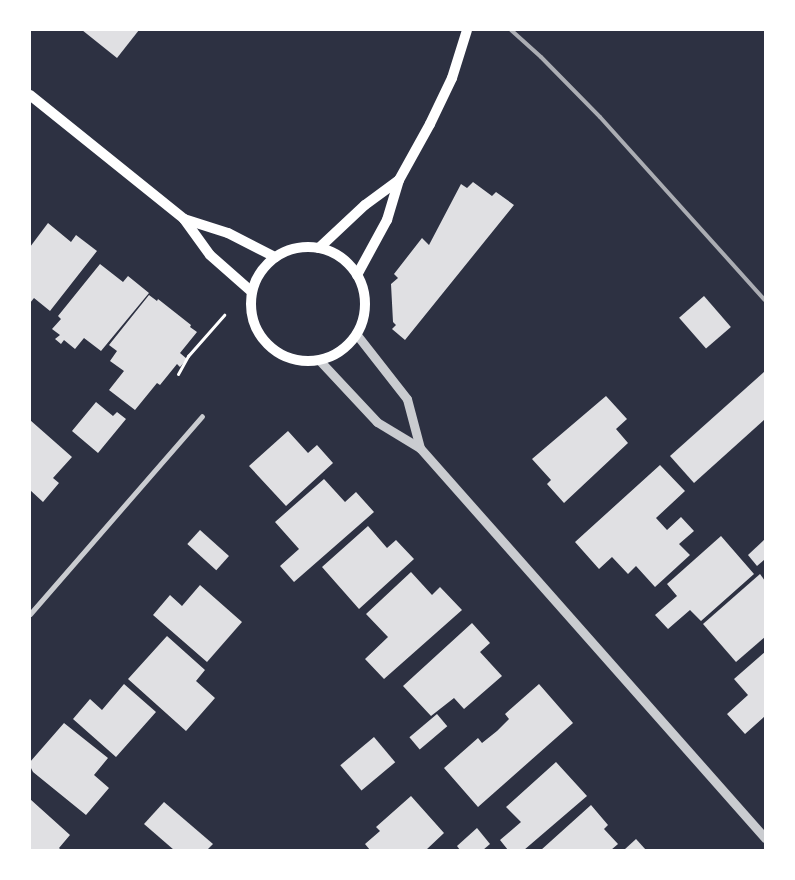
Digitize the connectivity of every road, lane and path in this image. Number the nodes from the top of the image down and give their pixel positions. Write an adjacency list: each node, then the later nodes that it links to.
1 (466, 30): 3 (main road)
2 (30, 95): 4 (main road)
3 (399, 180): 5 (main road); 7 (main road)
4 (184, 220): 6 (main road); 8 (main road)
5 (319, 248): 6 (main road); 7 (main road)
6 (275, 257): 8 (main road)
7 (357, 274): 10 (main road)
8 (252, 292): 11 (main road)
9 (224, 315): 12 (path)
10 (357, 335): 11 (main road); 14 (street)
11 (320, 361): 14 (street)
12 (178, 374)
13 (202, 416): 15 (street)
14 (420, 448): 16 (street)
15 (30, 614)
16 (765, 838)

